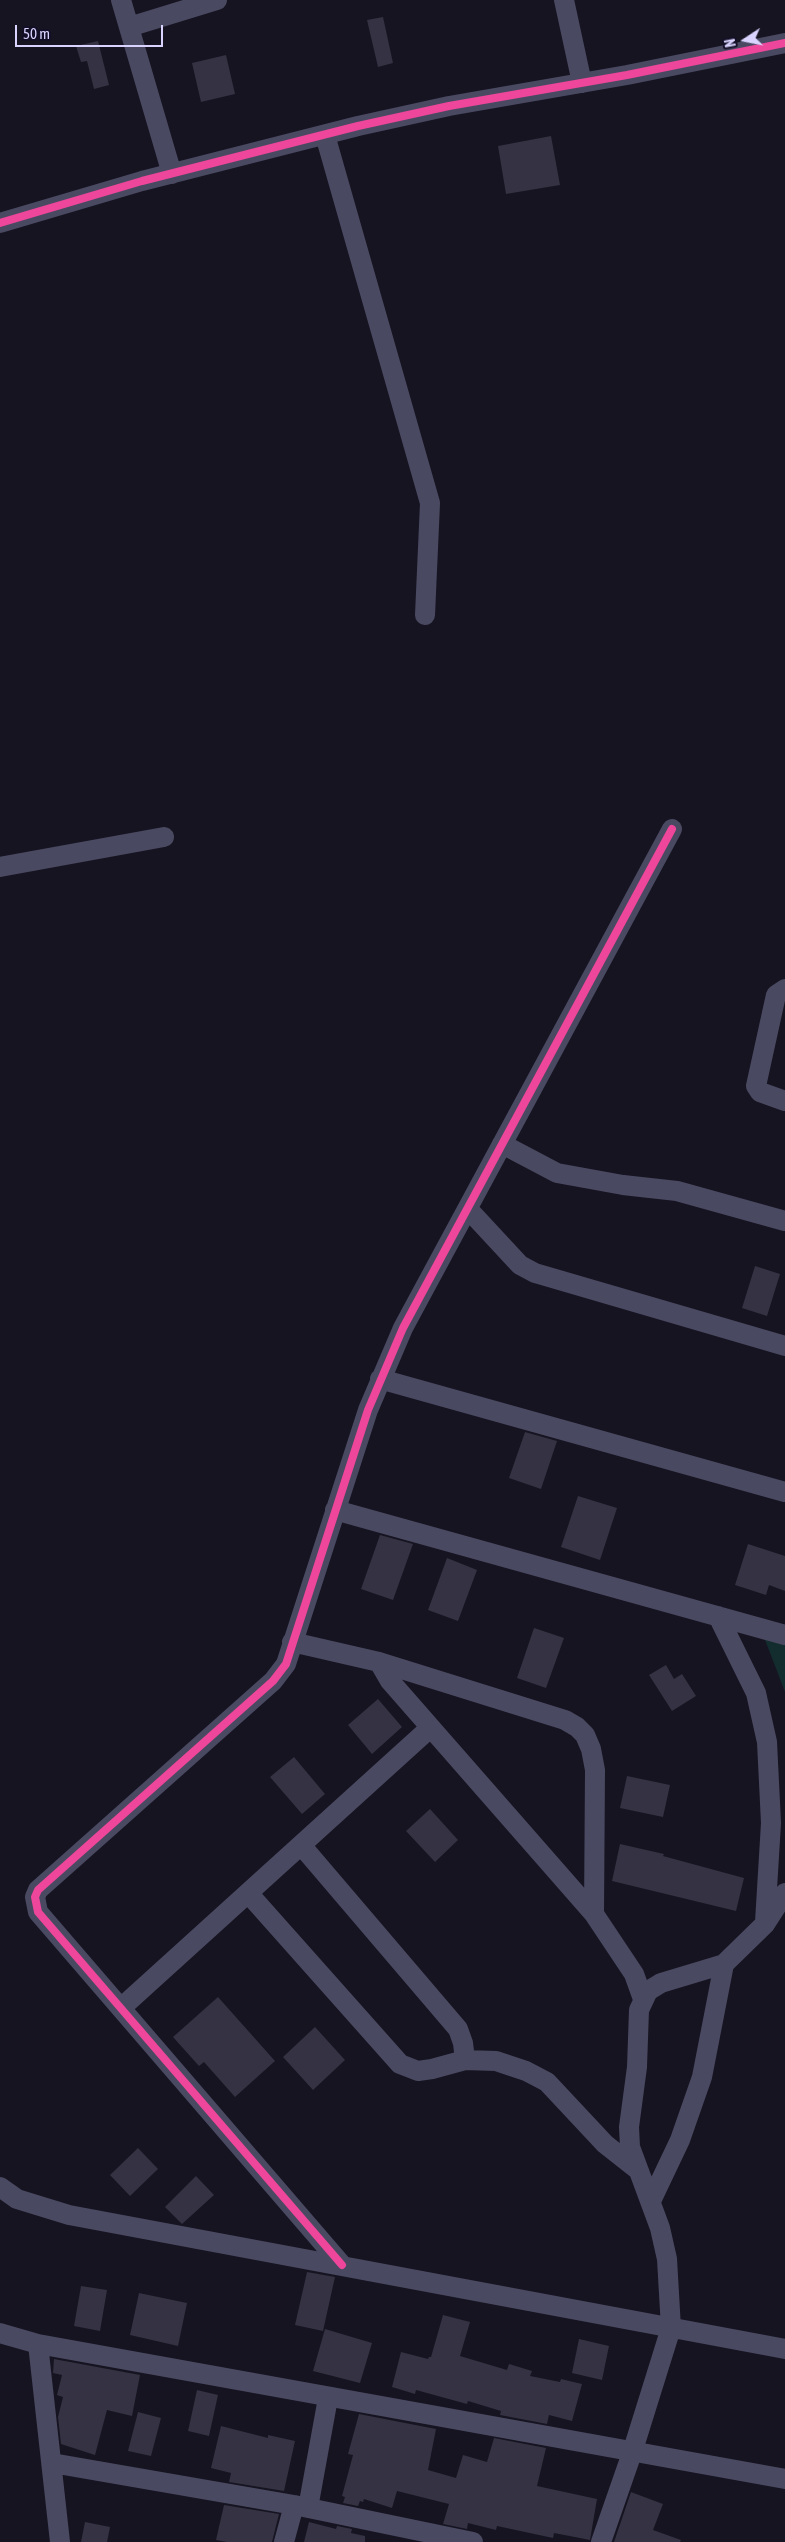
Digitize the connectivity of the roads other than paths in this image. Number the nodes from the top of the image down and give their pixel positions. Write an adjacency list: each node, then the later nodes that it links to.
1 (120, 0): 4 (street)
2 (217, 0): 4 (street)
3 (564, 0): 6 (street)
4 (129, 27): 8 (street)
5 (785, 43): 6 (street)
6 (582, 83): 7 (street)
7 (325, 134): 8 (street); 10 (street)
8 (172, 174): 9 (street)
9 (0, 223)
10 (426, 615)
11 (672, 829): 16 (street)
12 (164, 837): 13 (street)
13 (0, 867)
14 (785, 989): 15 (street)
15 (785, 1101)
16 (502, 1144): 17 (street); 18 (street)
17 (468, 1208): 19 (street); 20 (street)
18 (785, 1221)
19 (785, 1346)
20 (380, 1378): 21 (street); 22 (street)
21 (785, 1492)
22 (335, 1510): 23 (street); 25 (street)
23 (718, 1616): 24 (street); 32 (street)
24 (785, 1635)
25 (292, 1642): 26 (street); 35 (street)
26 (379, 1662): 27 (street); 31 (street)
27 (430, 1728): 28 (street); 31 (street)
28 (301, 1846): 29 (street); 36 (street)
29 (248, 1893): 35 (street); 36 (street)
30 (785, 1893): 32 (street)
31 (594, 1914): 34 (street)
32 (765, 1924): 33 (street)
33 (724, 1964): 34 (street); 39 (street)
34 (643, 1999): 37 (street)
35 (121, 2008): 40 (street)
36 (464, 2060): 37 (street)
37 (638, 2170): 39 (street)
38 (0, 2188): 40 (street)
39 (651, 2201): 41 (street)
40 (342, 2265): 41 (street)
41 (671, 2328): 44 (street); 46 (street)
42 (0, 2333): 43 (street)
43 (38, 2344): 45 (street); 47 (street)
44 (785, 2348)
45 (328, 2398): 46 (street); 49 (street)
46 (632, 2453): 48 (street); 53 (street)
47 (52, 2462): 49 (street); 50 (street)
48 (785, 2479)
49 (301, 2507): 51 (street); 52 (street)
50 (60, 2542)
51 (284, 2542)
52 (473, 2542)
53 (601, 2542)

